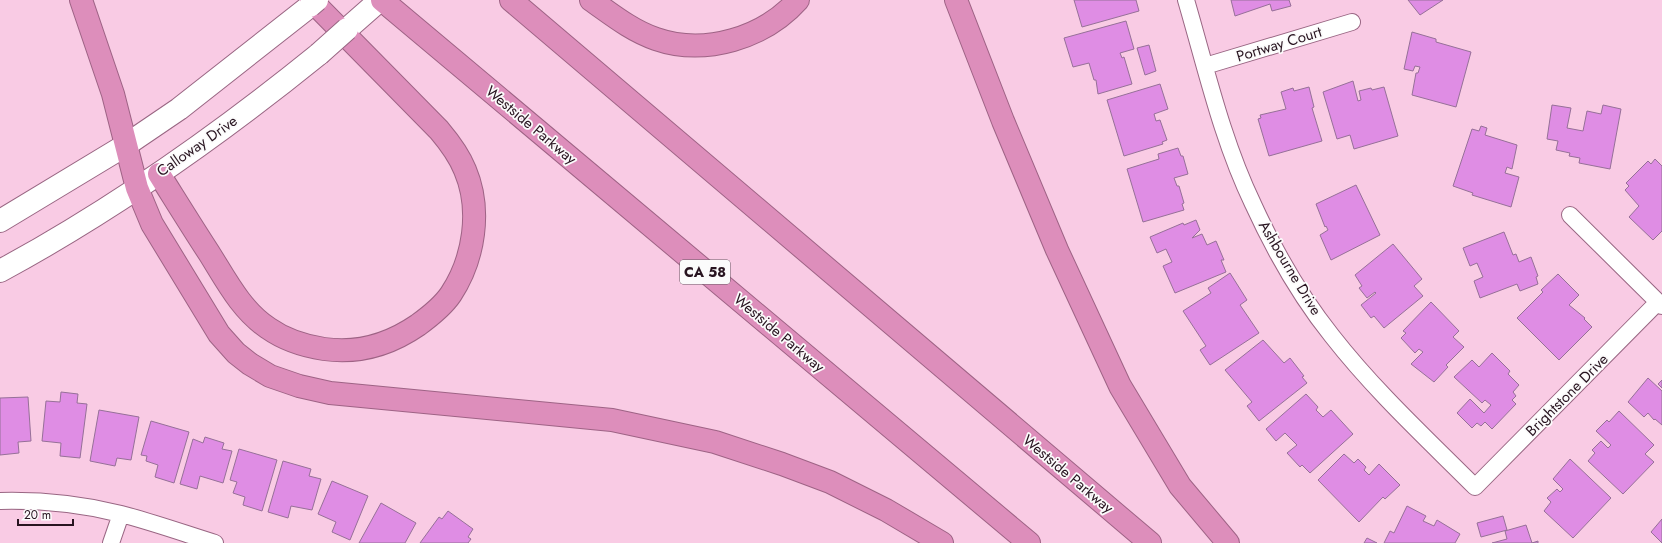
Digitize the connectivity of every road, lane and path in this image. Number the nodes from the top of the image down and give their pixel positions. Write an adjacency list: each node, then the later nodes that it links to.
1 (81, 0): 12 (highway)
2 (311, 0): 13 (highway)
3 (317, 0): 12 (main road, bridge)
4 (381, 0): 13 (main road, Calloway Drive, bridge); 25 (highway, Westside Parkway / CA 58)
5 (511, 0): 26 (highway, Westside Parkway)
6 (591, 0): 7 (highway)
7 (798, 0)
8 (956, 0): 27 (highway)
9 (1186, 0): 11 (street, Ashbourne Drive)
10 (1352, 22): 11 (street, Portway Court)
11 (1205, 66): 19 (street, Ashbourne Drive)
12 (126, 146): 14 (highway); 16 (main road)
13 (159, 174): 14 (main road, Calloway Drive)
14 (137, 188): 17 (main road, Calloway Drive); 24 (highway)
15 (1570, 215): 18 (street)
16 (0, 222)
17 (0, 271)
18 (1660, 304): 19 (street, Brightstone Drive)
19 (1475, 487)
20 (0, 501): 21 (street)
21 (121, 514): 22 (street); 23 (street)
22 (111, 543)
23 (214, 543)
24 (942, 543)
25 (1029, 543)
26 (1150, 543)
27 (1228, 543)

